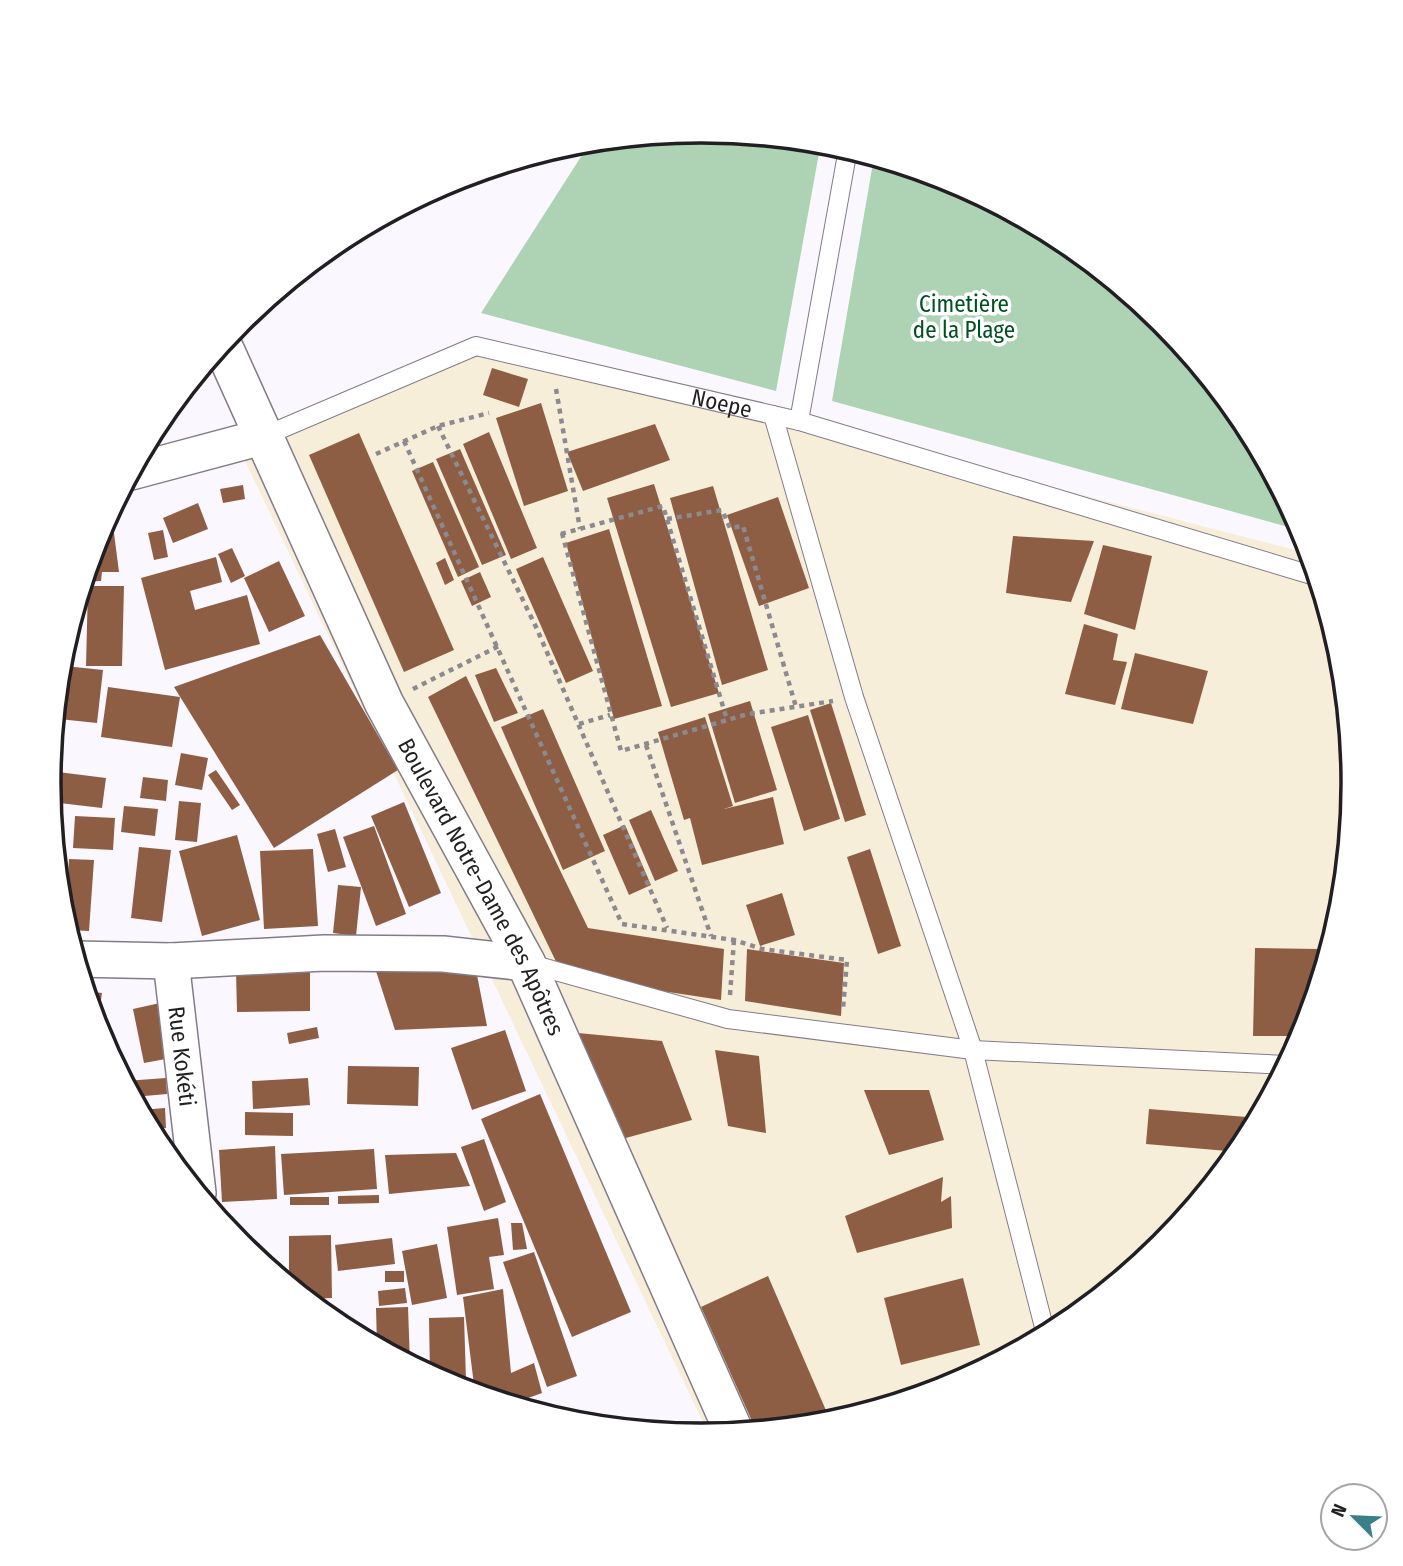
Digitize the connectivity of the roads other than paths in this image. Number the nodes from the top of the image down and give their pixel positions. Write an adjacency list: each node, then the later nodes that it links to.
1 (846, 160): 4 (lane)
2 (226, 354): 5 (street, Boulevard Notre-Dame des Apôtres)
3 (773, 415): 4 (lane, Noepe); 5 (lane, Noepe); 11 (lane)
4 (799, 421): 7 (lane, Noepe)
5 (262, 437): 6 (street, Noepe); 10 (street, Boulevard Notre-Dame des Apôtres)
6 (144, 469)
7 (1307, 575)
8 (86, 959): 9 (street)
9 (171, 961): 10 (street); 13 (street, Rue Kokéti)
10 (526, 963): 11 (lane); 15 (street, Boulevard Notre-Dame des Apôtres)
11 (973, 1050): 12 (lane); 14 (lane)
12 (1277, 1065)
13 (196, 1175)
14 (1043, 1324)
15 (730, 1422)

